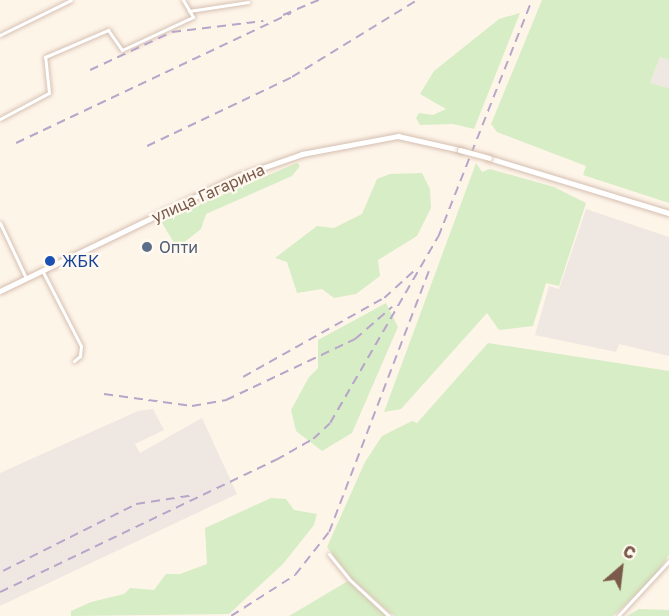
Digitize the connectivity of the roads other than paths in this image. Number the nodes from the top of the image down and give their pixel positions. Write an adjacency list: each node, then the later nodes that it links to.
1 (71, 0): 5 (street)
2 (183, 0): 4 (street)
3 (248, 2): 4 (street)
4 (189, 11): 6 (street)
5 (0, 35)
6 (0, 119)
7 (669, 213): 9 (main road, улица Гагарина, bridge)
8 (0, 223): 10 (street)
9 (42, 270): 10 (main road, улица Гагарина); 12 (street)
10 (26, 278): 11 (main road, улица Гагарина)
11 (0, 291)
12 (74, 361)
13 (329, 554): 15 (street)
14 (669, 561): 16 (street)
15 (389, 616)
16 (618, 616)

